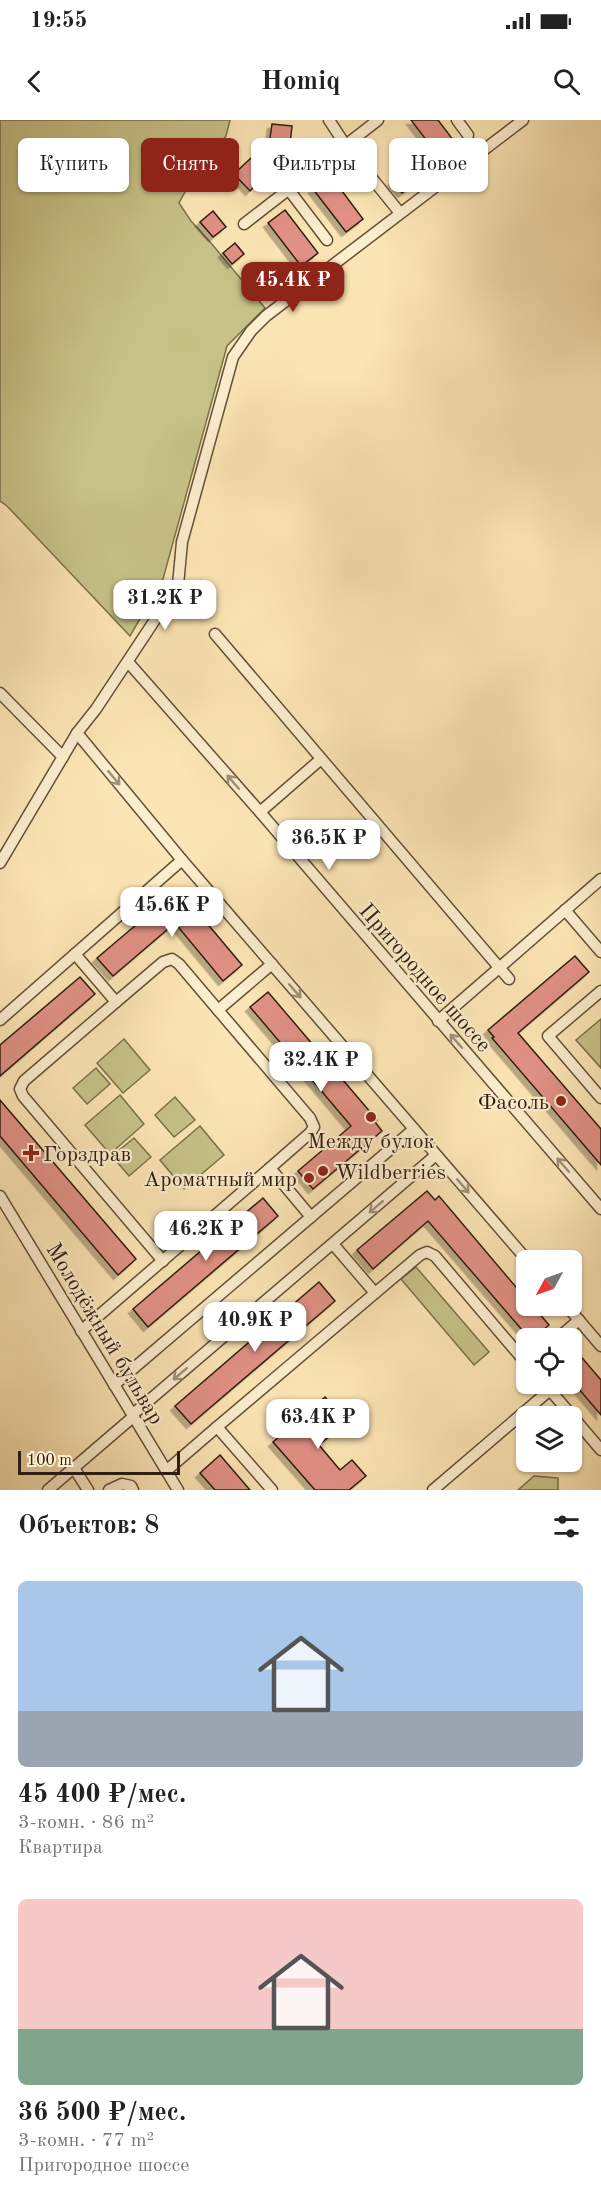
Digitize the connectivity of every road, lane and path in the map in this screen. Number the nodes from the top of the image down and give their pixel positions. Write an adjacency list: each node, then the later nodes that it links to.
1 (329, 120): 6 (street)
2 (378, 120): 7 (street)
3 (457, 120): 5 (street)
4 (523, 120): 11 (street)
5 (468, 135)
6 (341, 138)
7 (356, 138)
8 (377, 184): 11 (street)
9 (286, 192): 12 (street)
10 (291, 192): 13 (street)
11 (400, 213): 15 (street)
12 (244, 224)
13 (327, 240)
14 (215, 634): 19 (street)
15 (128, 662): 17 (street); 20 (street, Пригородное шоссе, one-way to 15)
16 (0, 693): 18 (street)
17 (77, 733): 18 (street); 21 (street, one-way to 21)
18 (63, 757): 22 (street)
19 (321, 759): 20 (street); 28 (street)
20 (260, 812): 34 (street, Пригородное шоссе)
21 (182, 860): 26 (street); 27 (street)
22 (0, 864)
23 (601, 879): 24 (street)
24 (565, 910): 25 (street); 28 (street)
25 (601, 952)
26 (75, 954): 31 (street); 33 (street)
27 (272, 964): 32 (street); 36 (street, one-way to 36)
28 (499, 968): 29 (street); 34 (street)
29 (509, 979)
30 (601, 992): 35 (street)
31 (116, 1002): 32 (street); 44 (street)
32 (218, 1010): 38 (street)
33 (0, 1020)
34 (438, 1021): 40 (street, Пригородное шоссе, one-way to 34)
35 (601, 1098)
36 (414, 1129): 37 (street); 41 (street)
37 (436, 1155): 42 (street, one-way to 42); 43 (street, one-way to 43)
38 (270, 1168): 41 (street); 44 (street)
39 (0, 1196): 49 (street, Молодёжный бульвар)
40 (601, 1209)
41 (311, 1217): 52 (street)
42 (333, 1244): 45 (street); 55 (street, one-way to 55)
43 (518, 1250)
44 (163, 1261): 49 (street)
45 (375, 1293): 51 (street); 56 (street)
46 (576, 1316): 47 (street)
47 (579, 1320): 48 (street); 50 (street)
48 (570, 1328)
49 (81, 1331): 52 (street, Молодёжный бульвар)
50 (601, 1346)
51 (516, 1351)
52 (114, 1385): 55 (street, Молодёжный бульвар)
53 (539, 1394): 66 (street)
54 (553, 1394): 57 (street)
55 (133, 1416): 58 (street); 59 (street, Молодёжный бульвар)
56 (217, 1427): 59 (street); 65 (street)
57 (601, 1450)
58 (74, 1468): 60 (street); 61 (street)
59 (166, 1471): 64 (street, Молодёжный бульвар)
60 (48, 1490)
61 (88, 1490)
62 (109, 1490): 63 (street)
63 (133, 1490)
64 (178, 1490)
65 (272, 1490)
66 (432, 1490)

